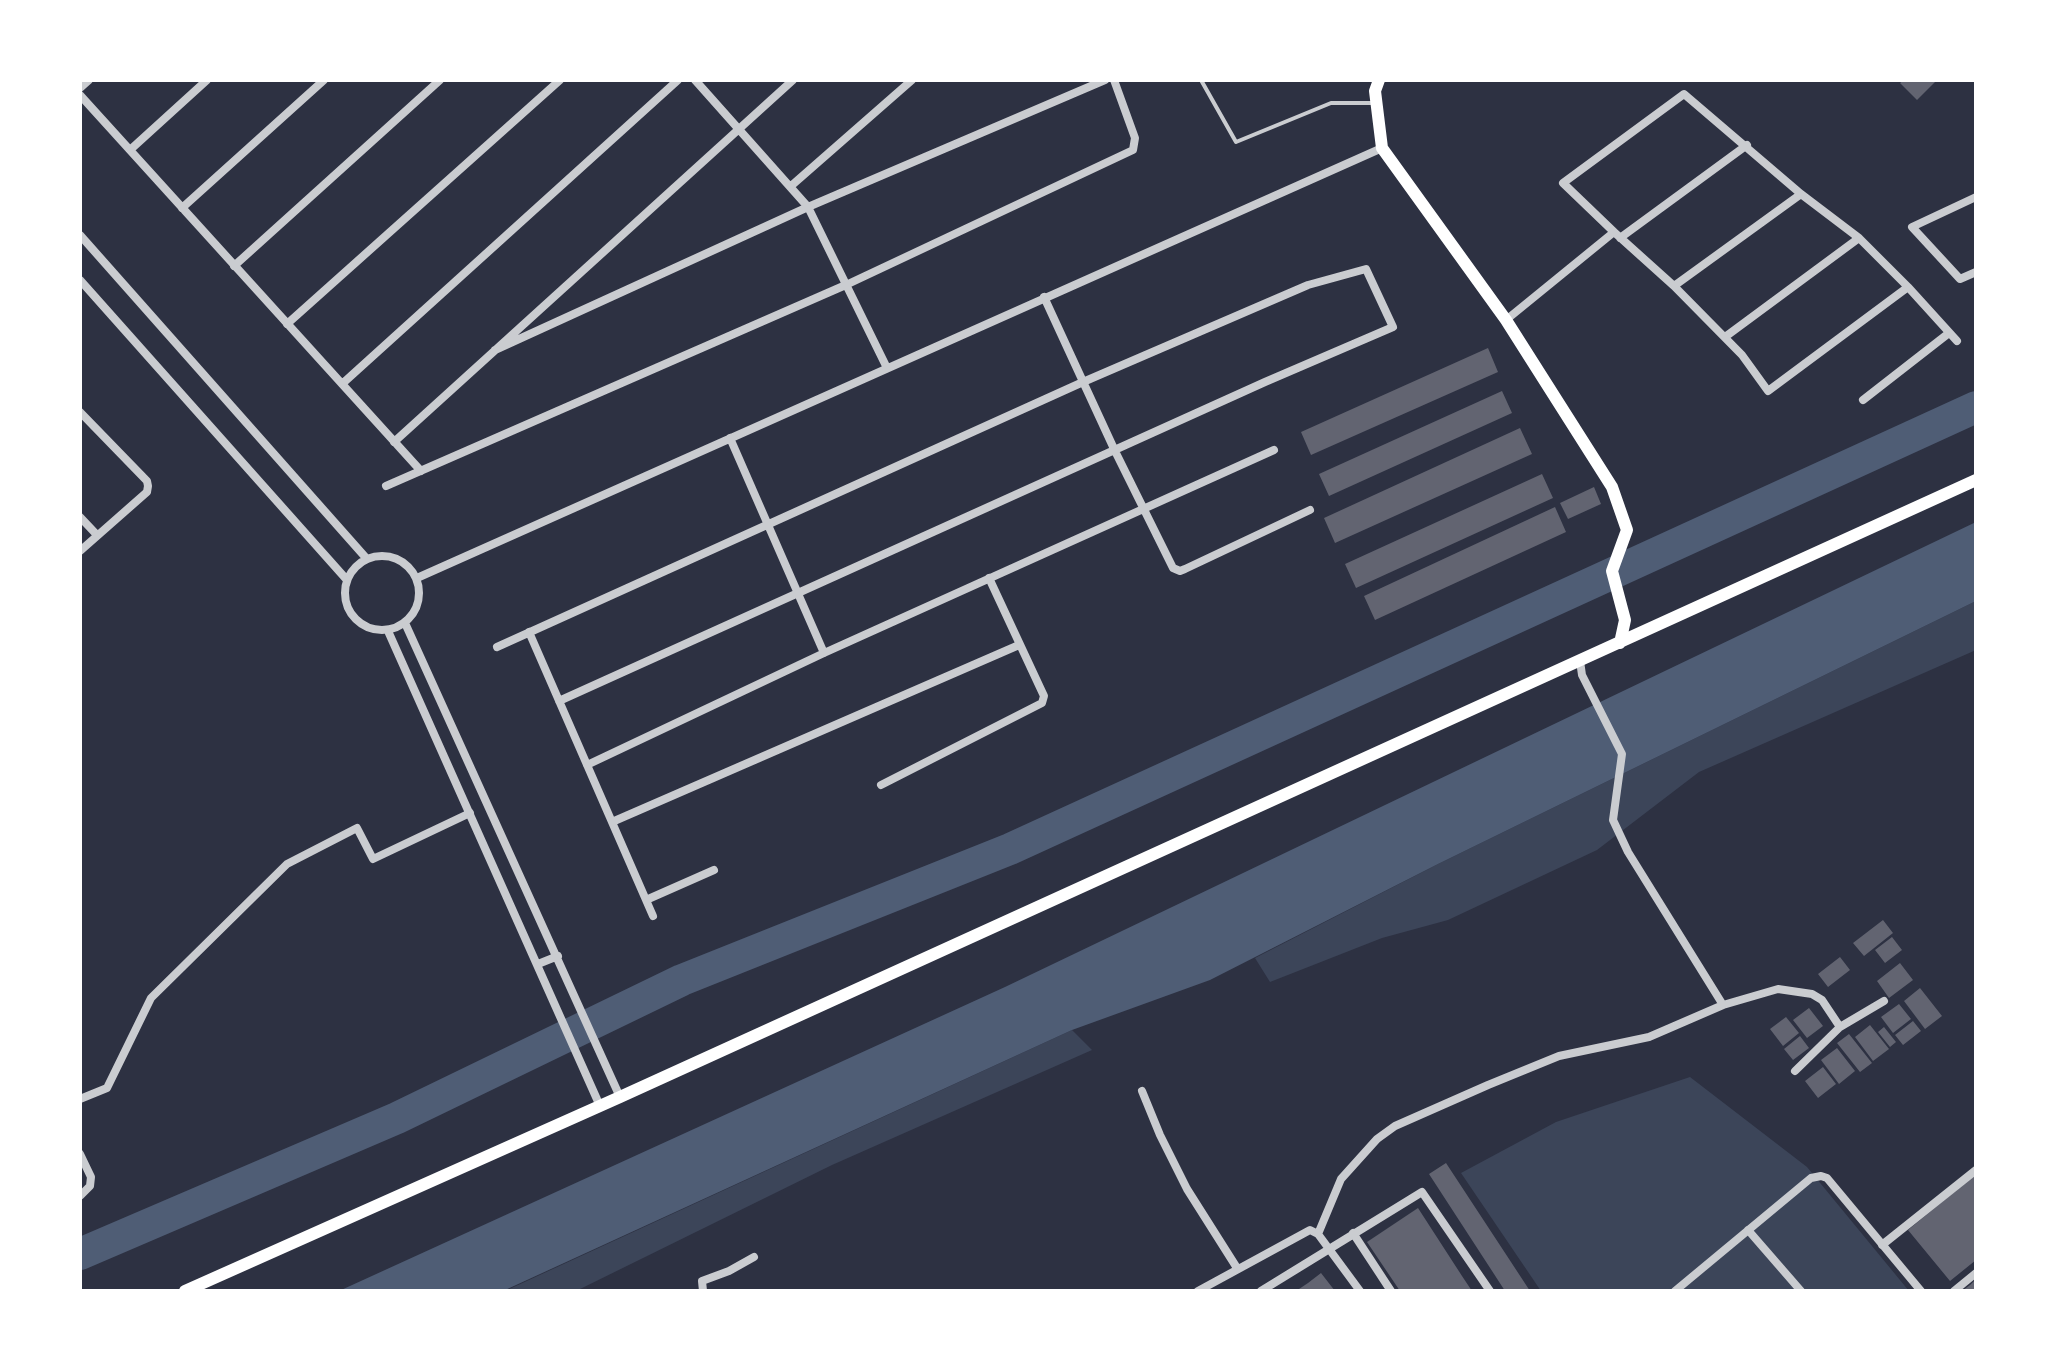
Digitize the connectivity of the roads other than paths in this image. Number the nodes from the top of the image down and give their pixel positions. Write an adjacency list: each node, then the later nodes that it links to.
1 (89, 80): 14 (street)
2 (207, 80): 20 (street)
3 (324, 80): 25 (street)
4 (440, 80): 29 (street)
5 (560, 80): 37 (street)
6 (678, 80): 44 (street)
7 (695, 80): 17 (street)
8 (793, 80): 17 (street)
9 (912, 80): 21 (street)
10 (1105, 80): 24 (street)
11 (1114, 80): 32 (street)
12 (1201, 80): 16 (lane)
13 (1379, 80): 16 (main road)
14 (80, 88)
15 (80, 95): 20 (street)
16 (1377, 103): 19 (main road)
17 (739, 129): 21 (street); 41 (street)
18 (1747, 145): 22 (street); 27 (street); 27 (street)
19 (1382, 148): 35 (street); 36 (main road)
20 (130, 150): 25 (street)
21 (791, 186): 24 (street)
22 (1801, 194): 28 (street); 33 (street)
23 (1976, 197): 30 (street)
24 (808, 207): 32 (street); 41 (street)
25 (182, 208): 29 (street)
26 (80, 235): 60 (street)
27 (1617, 235): 33 (street); 36 (street)
28 (1859, 238): 34 (street); 39 (street)
29 (234, 266): 37 (street)
30 (1976, 272)
31 (80, 280): 63 (street)
32 (848, 284): 42 (street); 51 (street)
33 (1674, 286): 39 (street)
34 (1908, 287): 38 (street); 39 (street)
35 (1044, 297): 42 (street); 43 (street)
36 (1506, 320): 68 (main road)
37 (287, 324): 44 (street)
38 (1949, 333): 40 (street); 45 (street)
39 (1725, 337)
40 (1957, 341)
41 (495, 350): 48 (street)
42 (887, 368): 47 (street)
43 (1083, 382): 50 (street); 50 (street); 57 (street)
44 (342, 384): 48 (street)
45 (1863, 400)
46 (80, 412): 58 (street)
47 (730, 438): 57 (street); 61 (street)
48 (394, 442): 51 (street)
49 (1274, 450): 54 (street)
50 (1115, 451): 54 (street); 64 (street)
51 (421, 471): 53 (street)
52 (1976, 480): 68 (main road)
53 (386, 486)
54 (1144, 509): 55 (street); 62 (street)
55 (1310, 510)
56 (80, 517): 58 (street)
57 (766, 525): 64 (street); 67 (street)
58 (97, 535): 59 (street)
59 (80, 551)
60 (367, 559): 61 (street); 63 (street)
61 (417, 578): 65 (street)
62 (989, 578): 69 (street); 71 (street)
63 (347, 580): 66 (street)
64 (797, 593): 71 (street); 73 (street)
65 (405, 623): 66 (street); 81 (street)
66 (388, 631): 76 (street)
67 (529, 632): 70 (street); 73 (street)
68 (1620, 643): 72 (main road)
69 (1019, 645): 75 (street); 77 (street)
70 (497, 647)
71 (824, 653): 74 (street)
72 (1580, 661): 84 (street); 88 (main road)
73 (559, 701): 74 (street)
74 (587, 765): 77 (street)
75 (881, 785)
76 (470, 813): 82 (street); 89 (street)
77 (612, 822): 79 (street)
78 (714, 870): 79 (street)
79 (646, 900): 80 (street)
80 (653, 916)
81 (558, 956): 82 (street); 88 (street)
82 (538, 964): 90 (street)
83 (1884, 1001): 85 (street)
84 (1723, 1005): 85 (street); 95 (street)
85 (1840, 1027): 86 (street)
86 (1795, 1071)
87 (1142, 1091): 100 (street)
88 (620, 1097): 90 (main road)
89 (80, 1099)
90 (600, 1106): 103 (main road)
91 (80, 1154): 93 (street)
92 (1976, 1170): 97 (street)
93 (80, 1196)
94 (1748, 1230): 97 (street); 102 (street); 111 (street)
95 (1318, 1234): 98 (street); 100 (street)
96 (1351, 1235): 98 (street); 108 (street); 109 (street)
97 (1882, 1245): 112 (street)
98 (1332, 1246): 106 (street); 107 (street)
99 (754, 1257): 104 (street)
100 (1237, 1268): 105 (street)
101 (1976, 1273): 113 (street)
102 (1686, 1288): 110 (street)
103 (185, 1291)
104 (703, 1291)
105 (1198, 1291)
106 (1261, 1291)
107 (1360, 1291)
108 (1391, 1291)
109 (1490, 1291)
110 (1675, 1291)
111 (1801, 1291)
112 (1921, 1291)
113 (1954, 1291)

